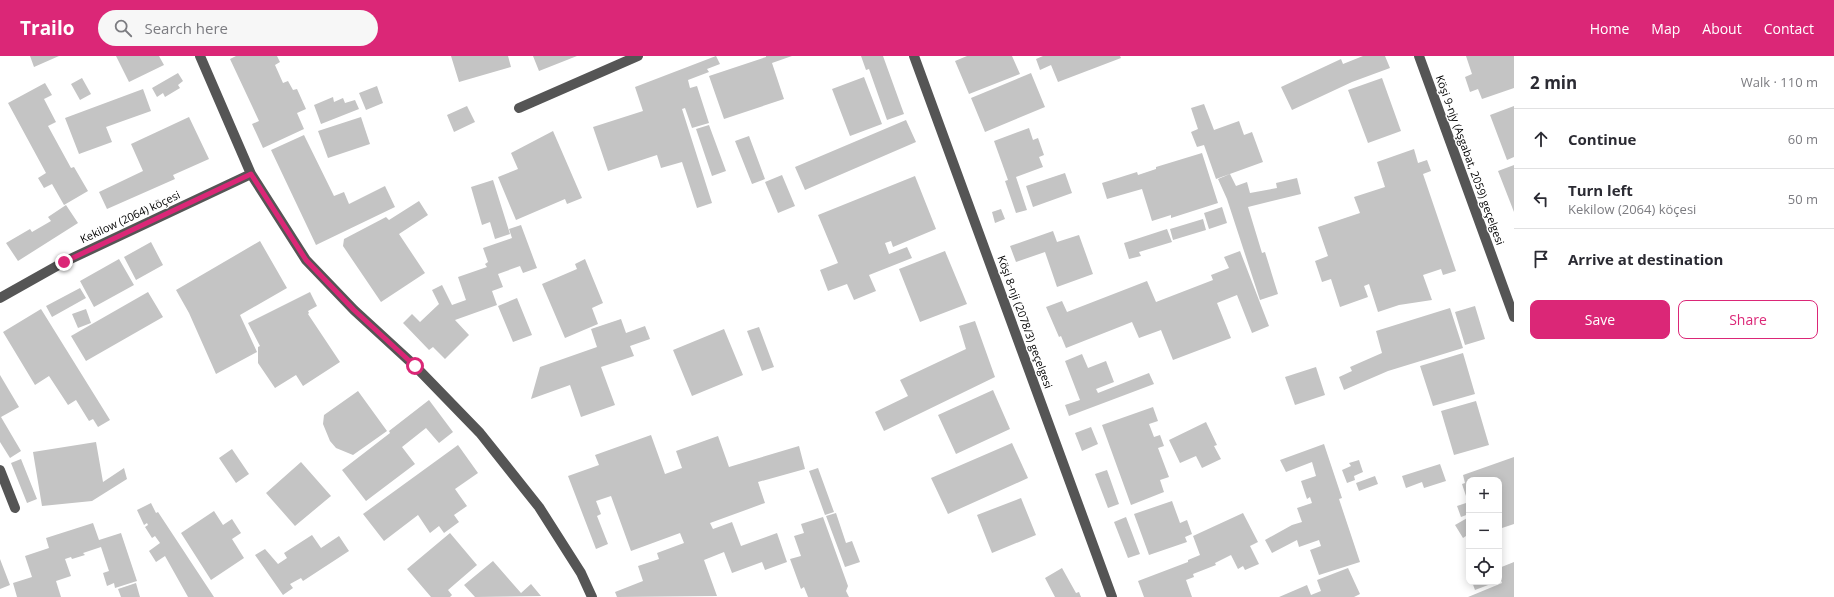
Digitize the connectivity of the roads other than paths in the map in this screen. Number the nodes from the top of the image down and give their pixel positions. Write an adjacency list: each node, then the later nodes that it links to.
1 (200, 56): 6 (street)
2 (638, 56): 5 (street)
3 (914, 56): 12 (street, Köşi 8-nji (2078/3) geçelgesi)
4 (1419, 56): 8 (street, Köşi 9-njy (Aşgabat, 2059) geçelgesi)
5 (519, 108)
6 (251, 174): 7 (street, Kekilow (2064) köçesi); 11 (street)
7 (0, 298)
8 (1514, 317)
9 (0, 470): 10 (street)
10 (15, 508)
11 (592, 597)
12 (1112, 597)

